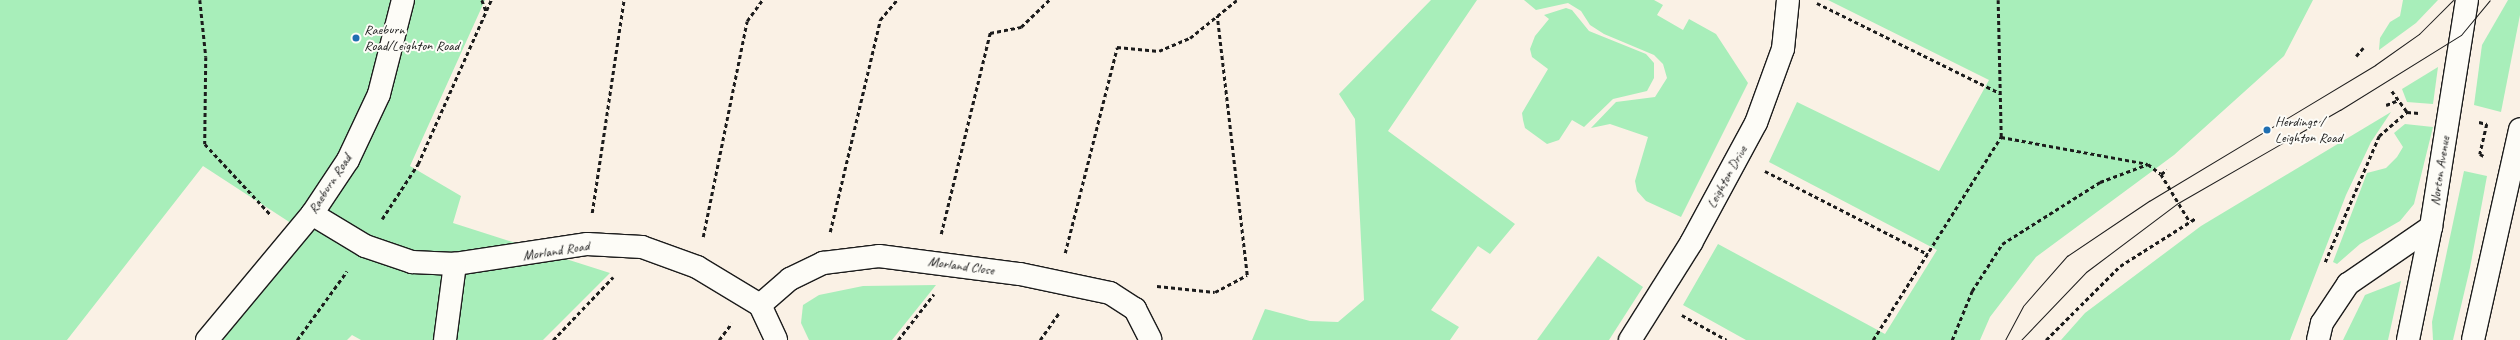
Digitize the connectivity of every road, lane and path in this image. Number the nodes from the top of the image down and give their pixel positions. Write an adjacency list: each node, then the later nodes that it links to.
1 (200, 0): 32 (path)
2 (403, 0): 28 (main road, Raeburn Road)
3 (482, 0): 14 (path)
4 (491, 0): 14 (path)
5 (624, 0): 33 (path)
6 (762, 0): 40 (path)
7 (897, 0): 37 (path)
8 (1049, 0): 38 (path)
9 (1237, 0): 15 (path)
10 (1788, 0): 24 (main road, Leighton Drive)
11 (1810, 0): 18 (path)
12 (1998, 0): 18 (path)
13 (2467, 0): 31 (main road, Norton Avenue)
14 (486, 11): 34 (path)
15 (1217, 16): 42 (path); 43 (path)
16 (2363, 48): 17 (path)
17 (2356, 56)
18 (2000, 93): 23 (path)
19 (2399, 100): 20 (path)
20 (2386, 104)
21 (2407, 112): 41 (path)
22 (2520, 129): 60 (main road)
23 (2001, 137): 25 (path); 36 (path)
24 (1738, 157): 36 (path); 44 (main road, Leighton Drive)
25 (2148, 164): 27 (path); 56 (path)
26 (2166, 170): 27 (path)
27 (2161, 174): 30 (path)
28 (312, 214): 32 (main road, Raeburn Road); 34 (main road, Morland Road)
29 (2196, 218): 30 (path)
30 (2190, 222): 57 (path)
31 (2431, 227): 58 (main road); 59 (main road, Norton Avenue)
32 (294, 235): 47 (main road, Raeburn Road)
33 (587, 244): 35 (main road, Morland Road); 39 (main road, Morland Road)
34 (365, 246): 39 (main road, Morland Road); 48 (path)
35 (642, 247): 40 (main road, Morland Road); 50 (path)
36 (1928, 254): 55 (path)
37 (823, 263): 38 (main road, Morland Close); 45 (main road, Morland Close)
38 (945, 263): 42 (main road, Morland Close); 52 (path)
39 (455, 264): 49 (main road)
40 (697, 267): 45 (main road, Morland Road)
41 (2322, 270)
42 (1058, 282): 43 (main road, Morland Close)
43 (1110, 293): 46 (main road, Morland Close)
44 (1655, 301): 53 (main road, Leighton Drive); 54 (path)
45 (760, 305): 51 (main road)
46 (1150, 339)
47 (207, 340)
48 (296, 340)
49 (445, 340)
50 (553, 340)
51 (776, 340)
52 (898, 340)
53 (1630, 340)
54 (1727, 340)
55 (1873, 340)
56 (1952, 340)
57 (2046, 340)
58 (2318, 340)
59 (2408, 340)
60 (2473, 340)

